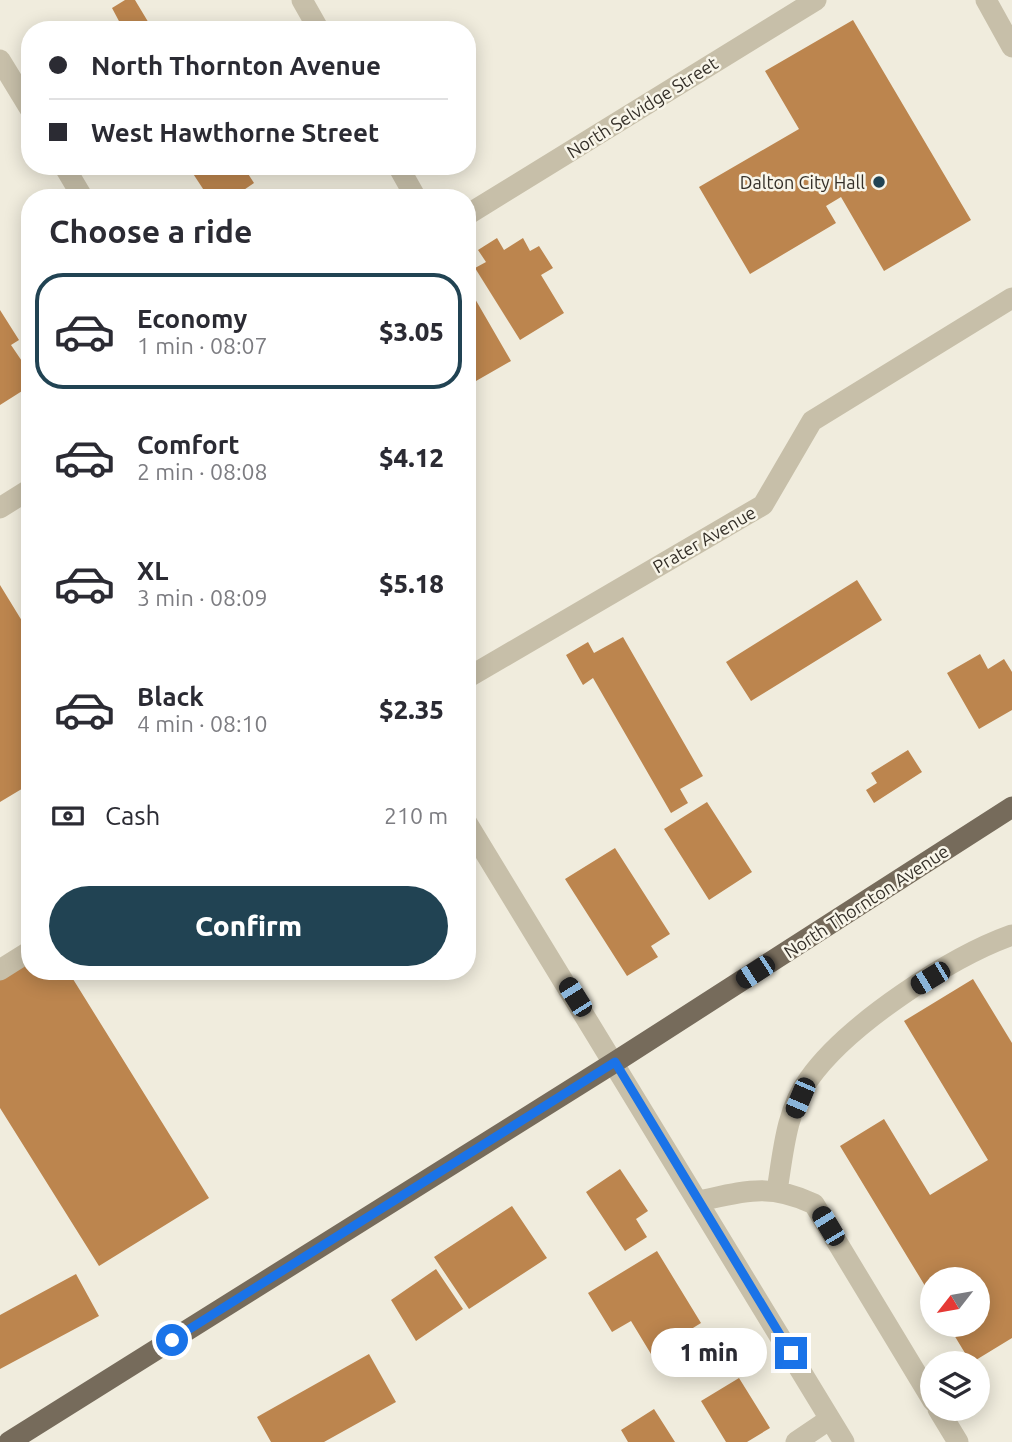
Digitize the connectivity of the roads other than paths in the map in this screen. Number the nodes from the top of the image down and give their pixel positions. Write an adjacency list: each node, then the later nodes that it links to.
1 (302, 0): 4 (street)
2 (816, 0): 8 (street, North Selvidge Street)
3 (986, 0): 5 (street)
4 (314, 21)
5 (1012, 47)
6 (0, 60): 7 (street)
7 (21, 94)
8 (476, 209)
9 (1012, 298): 12 (street, Prater Avenue)
10 (21, 495): 11 (street)
11 (0, 508)
12 (476, 673)
13 (1012, 807): 18 (main road, North Thornton Avenue)
14 (476, 838): 18 (street)
15 (1012, 935): 19 (street)
16 (21, 957): 17 (street)
17 (0, 970)
18 (615, 1062): 20 (street); 24 (main road, North Thornton Avenue)
19 (778, 1191): 20 (street); 21 (street)
20 (699, 1201): 22 (street)
21 (920, 1379)
22 (830, 1419): 25 (street); 26 (street)
23 (945, 1421): 27 (street)
24 (9, 1442)
25 (796, 1442)
26 (844, 1442)
27 (958, 1442)

